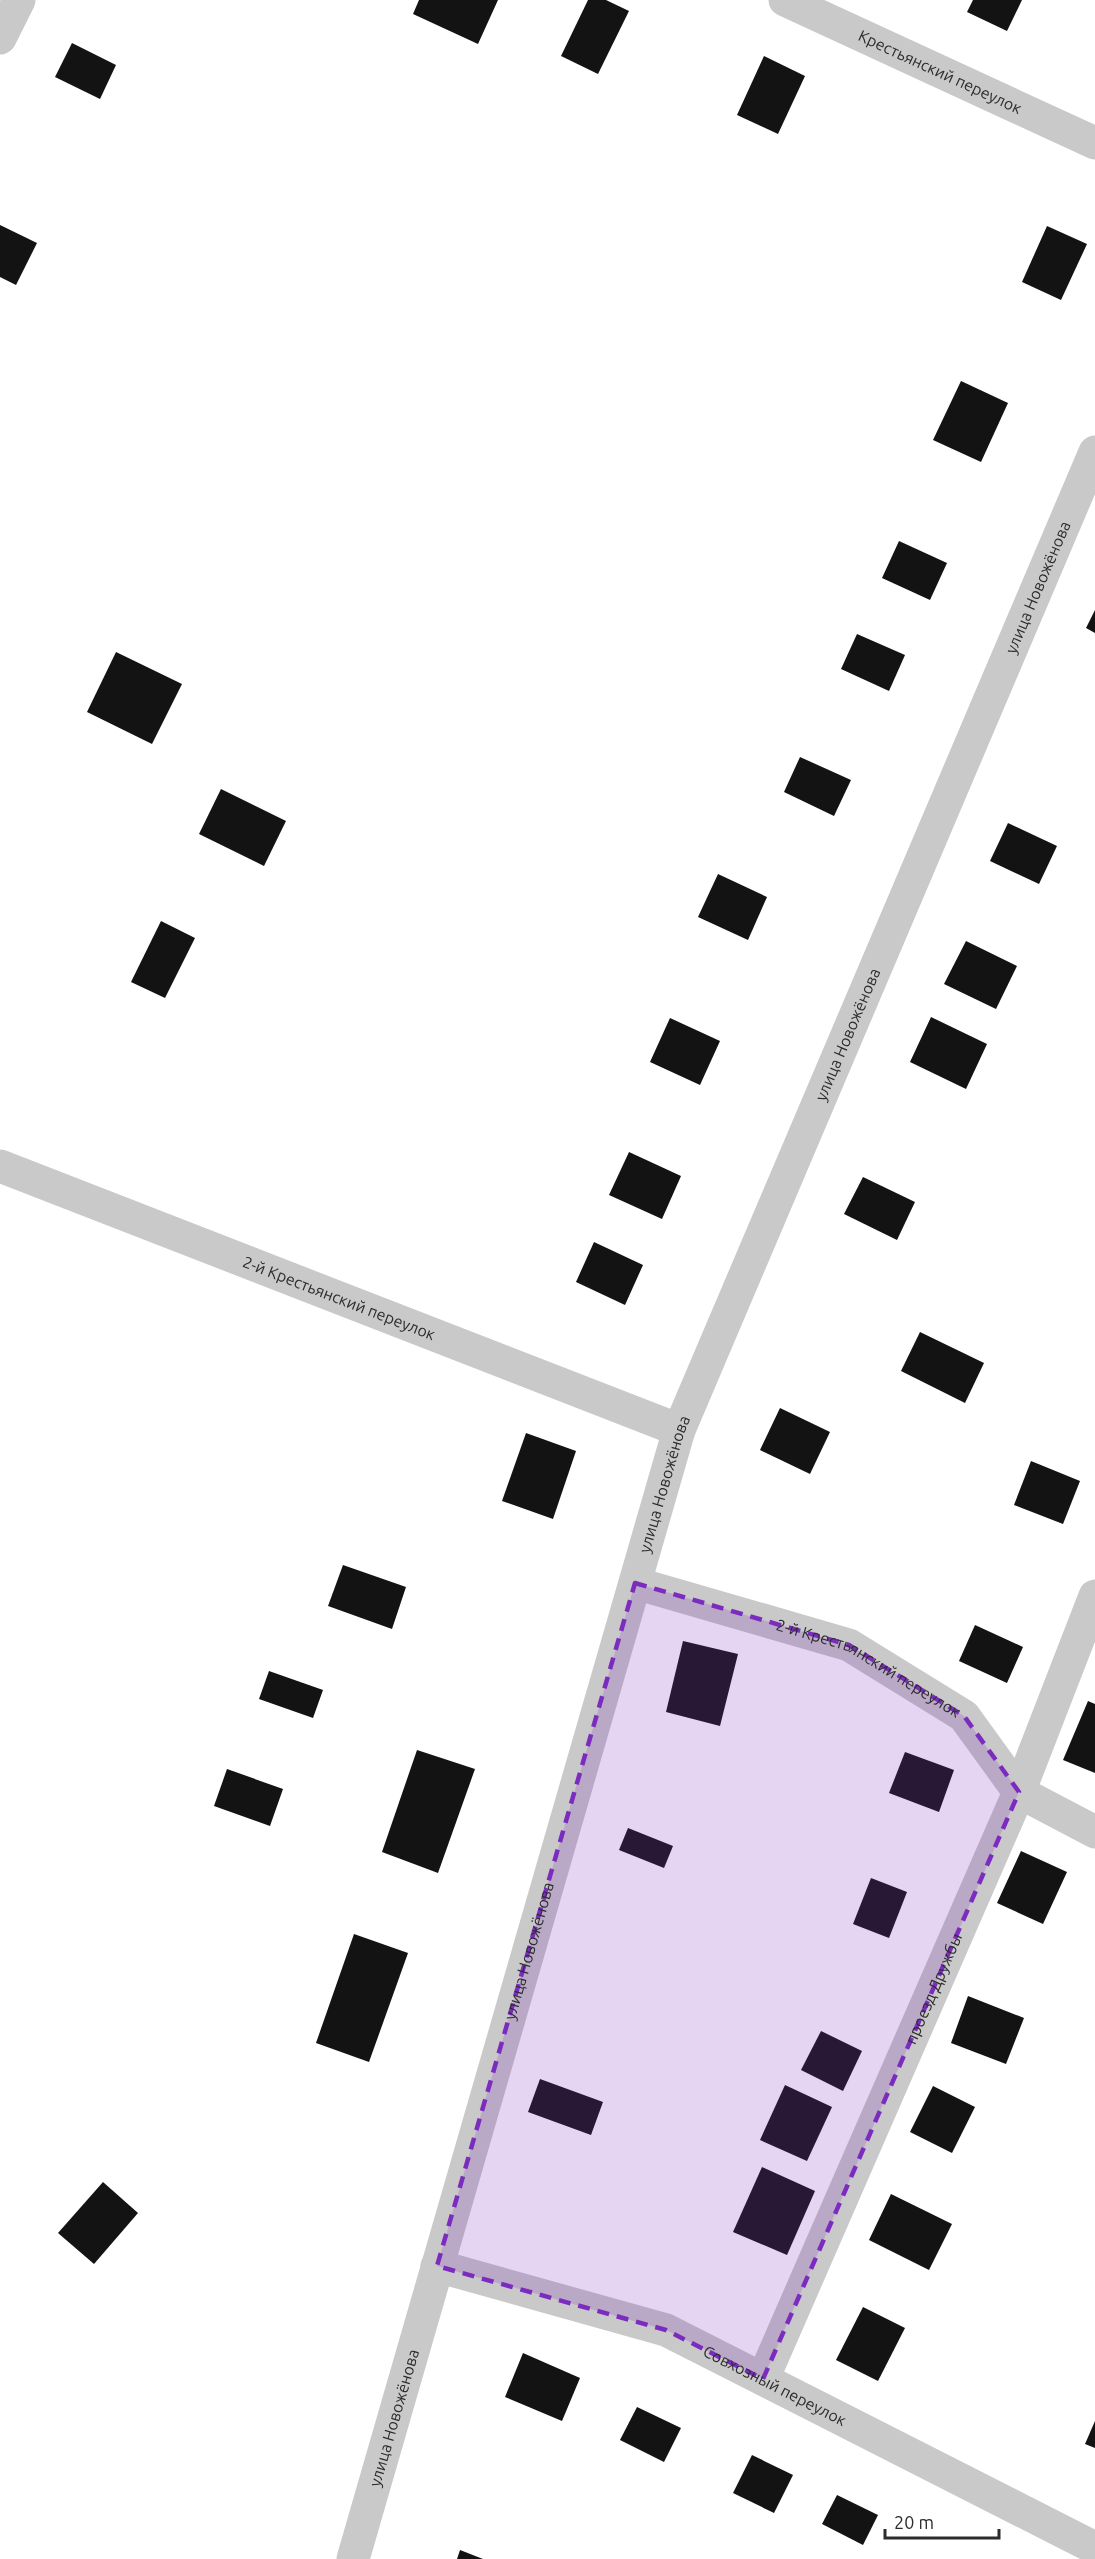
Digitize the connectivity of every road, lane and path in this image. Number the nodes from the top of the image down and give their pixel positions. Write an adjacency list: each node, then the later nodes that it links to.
1 (18, 0): 3 (street)
2 (785, 0): 4 (street, Крестьянский переулок)
3 (0, 38)
4 (1095, 143)
5 (1095, 452): 7 (street, улица Новожёнова)
6 (0, 1166): 7 (street, 2-й Крестьянский переулок)
7 (679, 1430): 8 (street, улица Новожёнова)
8 (635, 1583): 10 (street, 2-й Крестьянский переулок); 12 (street, улица Новожёнова)
9 (1095, 1596): 10 (street, проезд Дружбы)
10 (1019, 1792): 11 (street, 2-й Крестьянский переулок); 13 (street, проезд Дружбы)
11 (1095, 1832)
12 (437, 2266): 13 (street, Совхозный переулок); 15 (street, улица Новожёнова)
13 (763, 2379): 14 (street, Совхозный переулок)
14 (1095, 2548)
15 (353, 2559)

